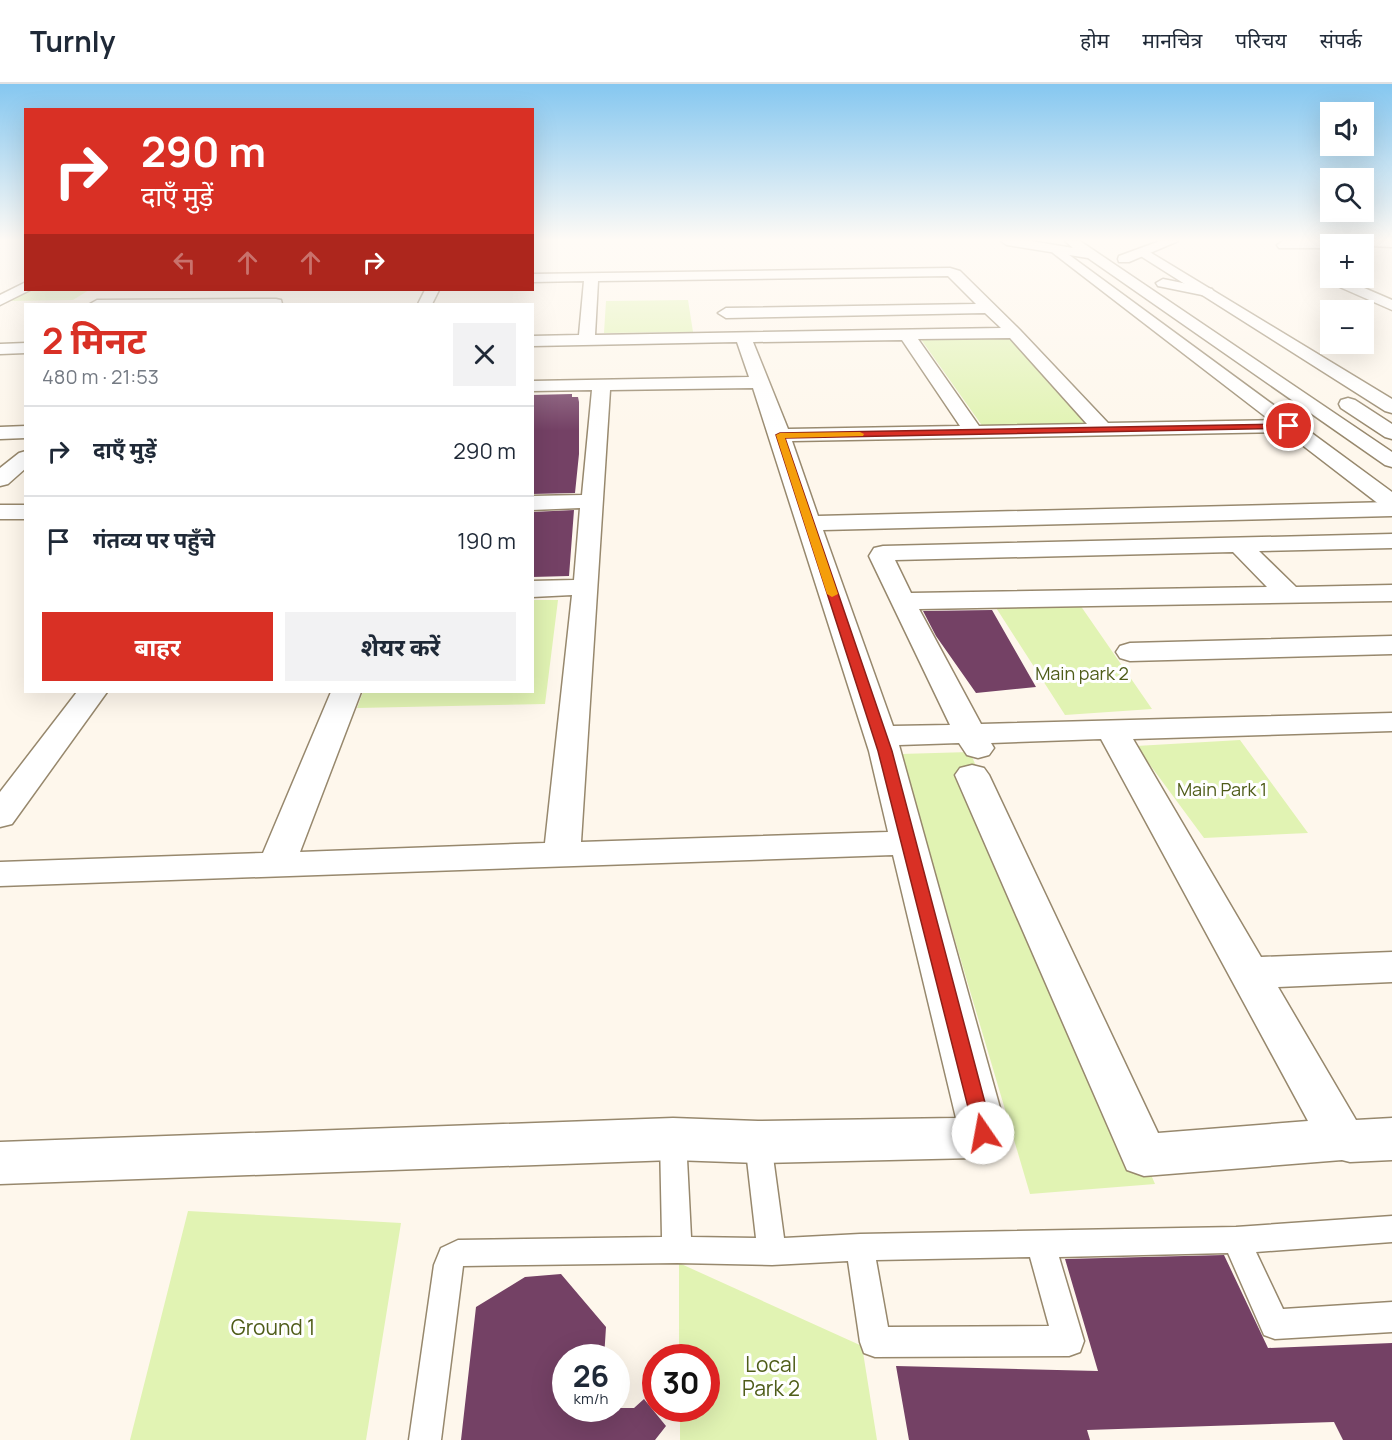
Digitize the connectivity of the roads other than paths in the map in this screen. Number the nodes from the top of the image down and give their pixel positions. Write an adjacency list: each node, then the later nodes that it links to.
1 (594, 304): 13 (street)
2 (983, 304): 7 (street)
3 (1128, 304): 21 (street)
4 (1163, 304): 29 (street)
5 (1195, 304): 8 (street)
6 (1227, 304): 20 (street)
7 (987, 308): 9 (street); 10 (street)
8 (1203, 309)
9 (735, 325): 11 (street); 13 (street); 16 (street)
10 (1014, 333): 11 (street); 22 (street)
11 (907, 335): 24 (street)
12 (534, 340): 13 (street)
13 (587, 340)
14 (0, 348): 15 (street)
15 (24, 348)
16 (761, 382): 17 (street); 27 (street)
17 (601, 385): 18 (street); 31 (street)
18 (534, 386)
19 (1332, 394): 26 (street)
20 (1392, 407)
21 (1289, 426): 22 (street); 33 (street)
22 (1103, 430): 24 (street)
23 (24, 432): 25 (street)
24 (974, 432): 27 (street)
25 (0, 433)
26 (1392, 433)
27 (780, 435): 39 (street)
28 (24, 459): 30 (street)
29 (1392, 461)
30 (0, 479)
31 (592, 501): 32 (street); 42 (street)
32 (534, 502)
33 (1392, 503)
34 (1392, 509): 37 (street)
35 (0, 512): 36 (street)
36 (24, 512)
37 (1225, 513): 38 (street); 41 (street)
38 (1191, 514): 39 (street); 41 (street)
39 (808, 523): 54 (street)
40 (1392, 541): 41 (street)
41 (1241, 546): 45 (street); 46 (street)
42 (586, 587): 43 (street); 58 (street)
43 (534, 589)
44 (1392, 593): 45 (street)
45 (1289, 595): 46 (street)
46 (902, 601): 55 (street)
47 (1392, 645): 48 (street)
48 (1130, 652)
49 (91, 693): 56 (street)
50 (346, 693): 59 (street)
51 (1392, 722): 53 (street)
52 (1392, 735): 53 (street)
53 (1116, 737): 55 (street); 62 (street)
54 (883, 743): 55 (street); 57 (street)
55 (974, 752): 64 (street)
56 (0, 816)
57 (908, 843): 58 (street); 66 (street)
58 (562, 854): 59 (street)
59 (276, 865): 60 (street)
60 (0, 874)
61 (1392, 967): 62 (street)
62 (1248, 973): 64 (street)
63 (672, 1139): 66 (street); 67 (street); 72 (lane)
64 (1342, 1139): 65 (street)
65 (1392, 1139)
66 (758, 1142): 73 (lane)
67 (0, 1163)
68 (1392, 1229): 69 (lane)
69 (1236, 1240): 70 (lane); 74 (lane)
70 (1041, 1245): 71 (lane); 71 (lane)
71 (860, 1248): 73 (lane)
72 (677, 1250): 73 (lane); 75 (lane)
73 (772, 1252)
74 (1392, 1317)
75 (425, 1440)

